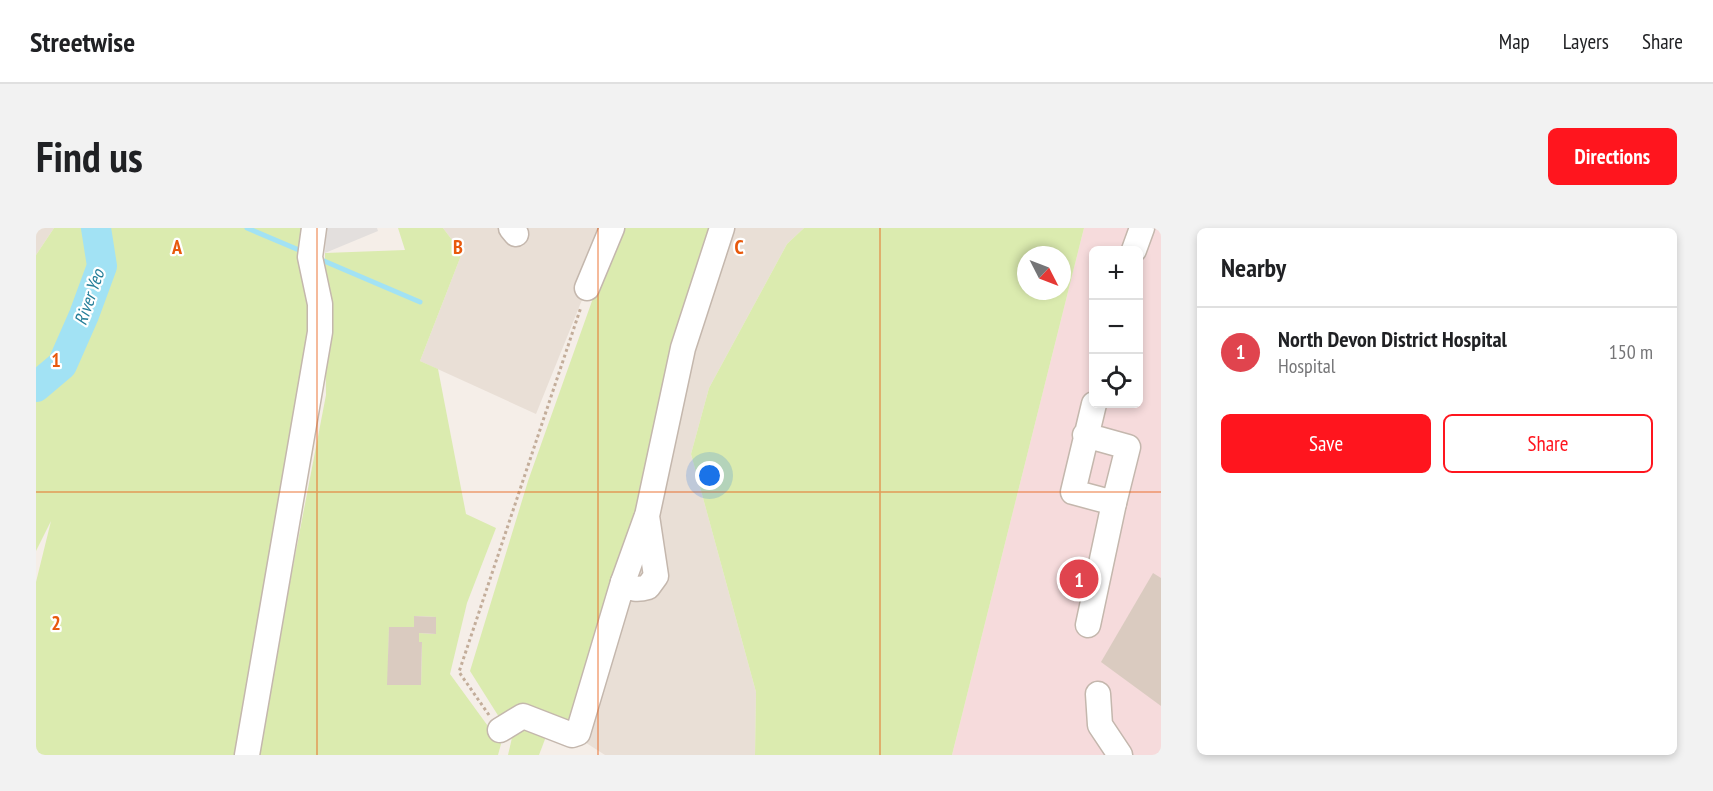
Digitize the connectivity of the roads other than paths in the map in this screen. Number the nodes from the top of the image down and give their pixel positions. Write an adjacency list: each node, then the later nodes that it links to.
1 (612, 228): 6 (street)
2 (723, 228): 12 (street)
3 (1142, 228): 5 (street)
4 (312, 244): 13 (street)
5 (1135, 246)
6 (587, 288)
7 (1093, 408): 8 (street)
8 (1086, 435): 9 (street); 9 (street)
9 (1114, 503): 10 (street)
10 (1088, 625)
11 (1098, 694): 14 (street)
12 (500, 730)
13 (247, 755)
14 (1120, 755)

